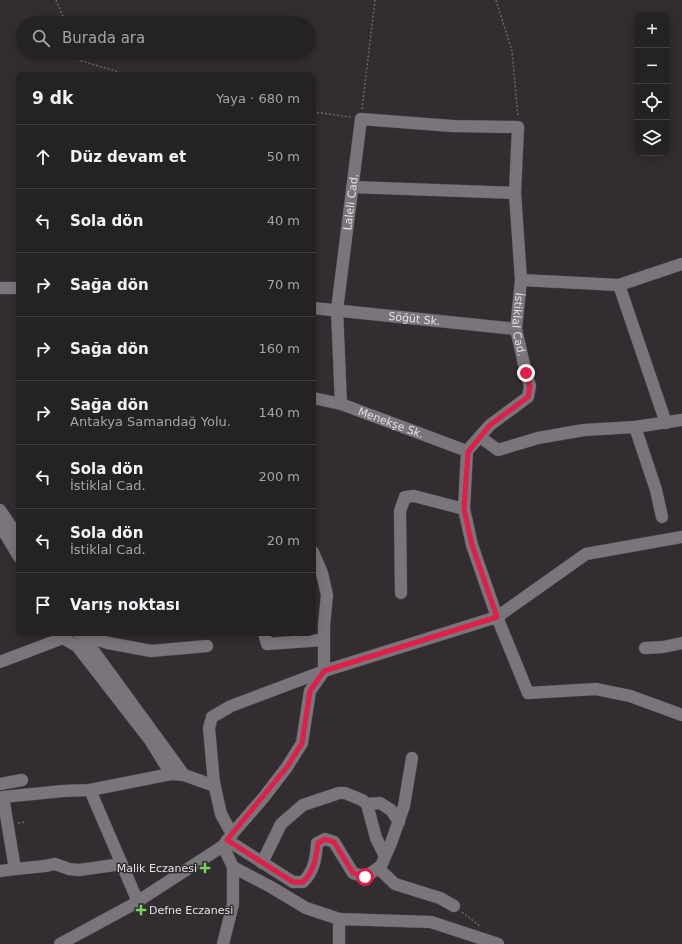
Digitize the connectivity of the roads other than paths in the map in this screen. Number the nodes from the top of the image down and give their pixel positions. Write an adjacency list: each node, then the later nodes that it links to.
1 (361, 118): 2 (street, Laleli Cad.); 3 (street, İstiklal Cad.)
2 (352, 188): 3 (street); 10 (street, Laleli Cad.)
3 (515, 193): 5 (street, İstiklal Cad.)
4 (682, 264): 6 (street)
5 (521, 280): 6 (street); 11 (street, İstiklal Cad.)
6 (619, 285): 15 (street)
7 (0, 288): 8 (street)
8 (16, 288)
9 (316, 308): 10 (street, Söğüt Sk.)
10 (337, 310): 11 (street, Söğüt Sk.); 13 (street, Laleli Cad.)
11 (516, 329): 17 (street, İstiklal Cad.)
12 (316, 399): 13 (street, Menekşe Sk.)
13 (341, 404): 18 (street, Menekşe Sk.)
14 (682, 420): 15 (street)
15 (666, 422): 16 (street)
16 (635, 427): 17 (street); 21 (street)
17 (480, 437): 18 (street, İstiklal Cad.)
18 (468, 452): 19 (street)
19 (464, 509): 27 (street); 28 (street)
20 (0, 510): 23 (street)
21 (662, 517)
22 (0, 525): 25 (street)
23 (16, 534)
24 (682, 537): 28 (street)
25 (16, 552)
26 (316, 559): 34 (street)
27 (401, 593)
28 (497, 617): 39 (street); 40 (street)
29 (61, 636): 38 (street)
30 (64, 636): 42 (street)
31 (82, 636): 43 (street)
32 (88, 636): 36 (street)
33 (265, 636): 34 (street)
34 (323, 640): 39 (street)
35 (682, 643): 37 (street)
36 (207, 646)
37 (645, 648)
38 (0, 662)
39 (324, 671): 46 (street); 51 (street)
40 (682, 715)
41 (412, 758): 50 (street)
42 (171, 774): 43 (street); 47 (street)
43 (184, 775): 46 (street)
44 (22, 780): 45 (street)
45 (0, 784)
46 (215, 786): 51 (street)
47 (90, 790): 48 (street); 54 (street)
48 (1, 794): 57 (street)
49 (367, 804): 50 (street); 52 (street); 53 (street)
50 (399, 822): 52 (street)
51 (227, 840): 53 (street); 55 (street); 59 (street)
52 (385, 856): 56 (street)
53 (262, 863): 56 (street)
54 (122, 864): 57 (street); 59 (street)
55 (233, 867): 61 (street); 63 (street)
56 (378, 868): 60 (street)
57 (15, 869): 58 (street)
58 (0, 871)
59 (138, 902): 62 (street)
60 (454, 906)
61 (339, 920): 64 (street); 65 (street)
62 (65, 942)
63 (223, 944)
64 (339, 944)
65 (498, 944)

